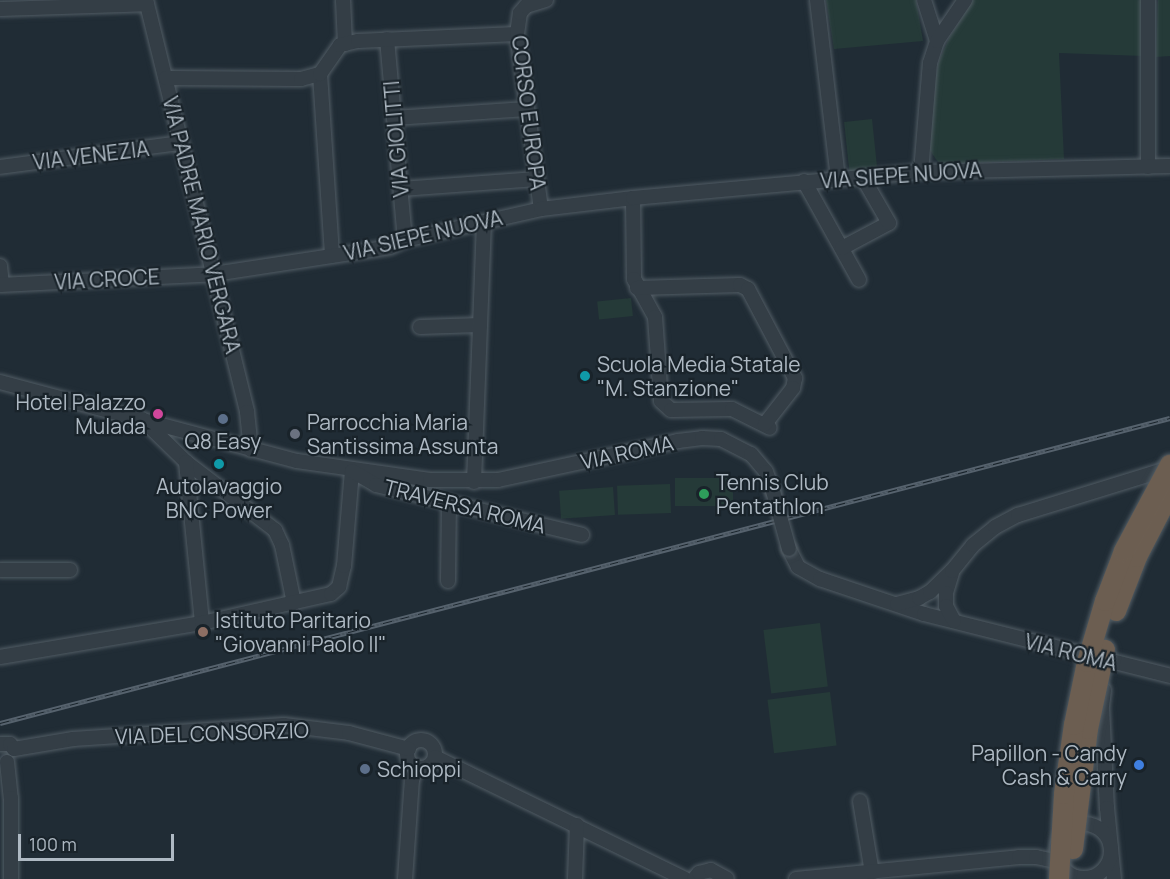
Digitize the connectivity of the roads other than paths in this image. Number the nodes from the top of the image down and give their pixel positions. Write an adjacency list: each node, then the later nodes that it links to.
1 (343, 0): 12 (street)
2 (546, 0): 9 (street, CORSO EUROPA)
3 (817, 0): 23 (street)
4 (924, 0): 11 (street)
5 (965, 0): 11 (street)
6 (1148, 0): 20 (street)
7 (147, 2): 8 (street); 14 (street, VIA PADRE MARIO VERGARA)
8 (0, 9)
9 (517, 34): 10 (street); 15 (street, CORSO EUROPA)
10 (387, 39): 12 (street); 16 (street, VIA GIOLITTI)
11 (937, 41): 21 (street)
12 (345, 44): 13 (street)
13 (320, 74): 14 (street); 32 (street)
14 (166, 78): 17 (street, VIA PADRE MARIO VERGARA)
15 (527, 109): 16 (street); 24 (street, CORSO EUROPA)
16 (394, 117): 26 (street, VIA GIOLITTI)
17 (182, 143): 19 (street, VIA VENEZIA); 34 (street, VIA PADRE MARIO VERGARA)
18 (1170, 166): 20 (street, VIA SIEPE NUOVA)
19 (0, 167)
20 (1148, 167): 21 (street, VIA SIEPE NUOVA)
21 (921, 172): 22 (street, VIA SIEPE NUOVA)
22 (862, 176): 23 (street, VIA SIEPE NUOVA); 31 (street)
23 (838, 178): 25 (street, VIA SIEPE NUOVA)
24 (537, 179): 26 (street); 28 (street, CORSO EUROPA)
25 (804, 181): 27 (street, VIA SIEPE NUOVA); 31 (street)
26 (401, 189): 30 (street, VIA GIOLITTI)
27 (633, 198): 28 (street, VIA SIEPE NUOVA); 37 (street)
28 (541, 209): 29 (street, VIA SIEPE NUOVA)
29 (484, 222): 30 (street, VIA SIEPE NUOVA); 38 (street)
30 (405, 240): 32 (street, VIA SIEPE NUOVA)
31 (842, 248): 35 (street)
32 (332, 256): 34 (street, VIA SIEPE NUOVA)
33 (0, 266): 36 (street)
34 (214, 274): 36 (street, VIA CROCE); 42 (street, VIA PADRE MARIO VERGARA)
35 (859, 280)
36 (1, 284)
37 (637, 288): 37 (street)
38 (480, 325): 39 (street); 46 (street)
39 (420, 327)
40 (0, 382): 41 (street, VIA ROMA)
41 (142, 419): 42 (street, VIA ROMA); 43 (street)
42 (251, 450): 45 (street, VIA ROMA)
43 (186, 462): 55 (street); 59 (street)
44 (1170, 466): 52 (street); 76 (highway, bridge)
45 (352, 471): 46 (street, VIA ROMA); 48 (street, TRAVERSA ROMA); 55 (street)
46 (474, 482): 56 (street, VIA ROMA, bridge)
47 (1170, 493): 85 (highway, bridge)
48 (449, 502): 49 (street, TRAVERSA ROMA); 53 (street)
49 (582, 535)
50 (0, 570): 51 (street)
51 (70, 570)
52 (952, 571): 54 (street); 58 (street)
53 (448, 581)
54 (938, 585): 56 (street); 57 (street)
55 (294, 603): 59 (street)
56 (897, 604): 57 (street, VIA ROMA)
57 (924, 614): 58 (street, VIA ROMA)
58 (954, 621): 61 (street, VIA ROMA)
59 (202, 623): 60 (street)
60 (0, 657)
61 (1110, 662): 62 (street, VIA ROMA); 70 (street)
62 (1170, 676)
63 (0, 744): 64 (street)
64 (14, 749): 65 (street, VIA DEL CONSORZIO); 67 (street)
65 (409, 749): 66 (street); 68 (street)
66 (435, 757): 68 (street); 72 (street)
67 (3, 762): 78 (street)
68 (417, 767): 79 (street)
69 (860, 801): 77 (street)
70 (1107, 808): 71 (street); 74 (street)
71 (1089, 824): 73 (street); 74 (street)
72 (577, 825): 80 (street); 81 (street)
73 (1059, 840): 75 (street); 76 (street)
74 (1111, 850): 85 (street); 86 (street)
75 (1019, 858): 76 (street); 77 (street)
76 (1059, 871): 85 (street)
77 (872, 873): 84 (street)
78 (11, 879)
79 (405, 879)
80 (575, 879)
81 (685, 879)
82 (694, 879): 83 (street)
83 (727, 879)
84 (796, 879)
85 (1086, 879)
86 (1113, 879)

